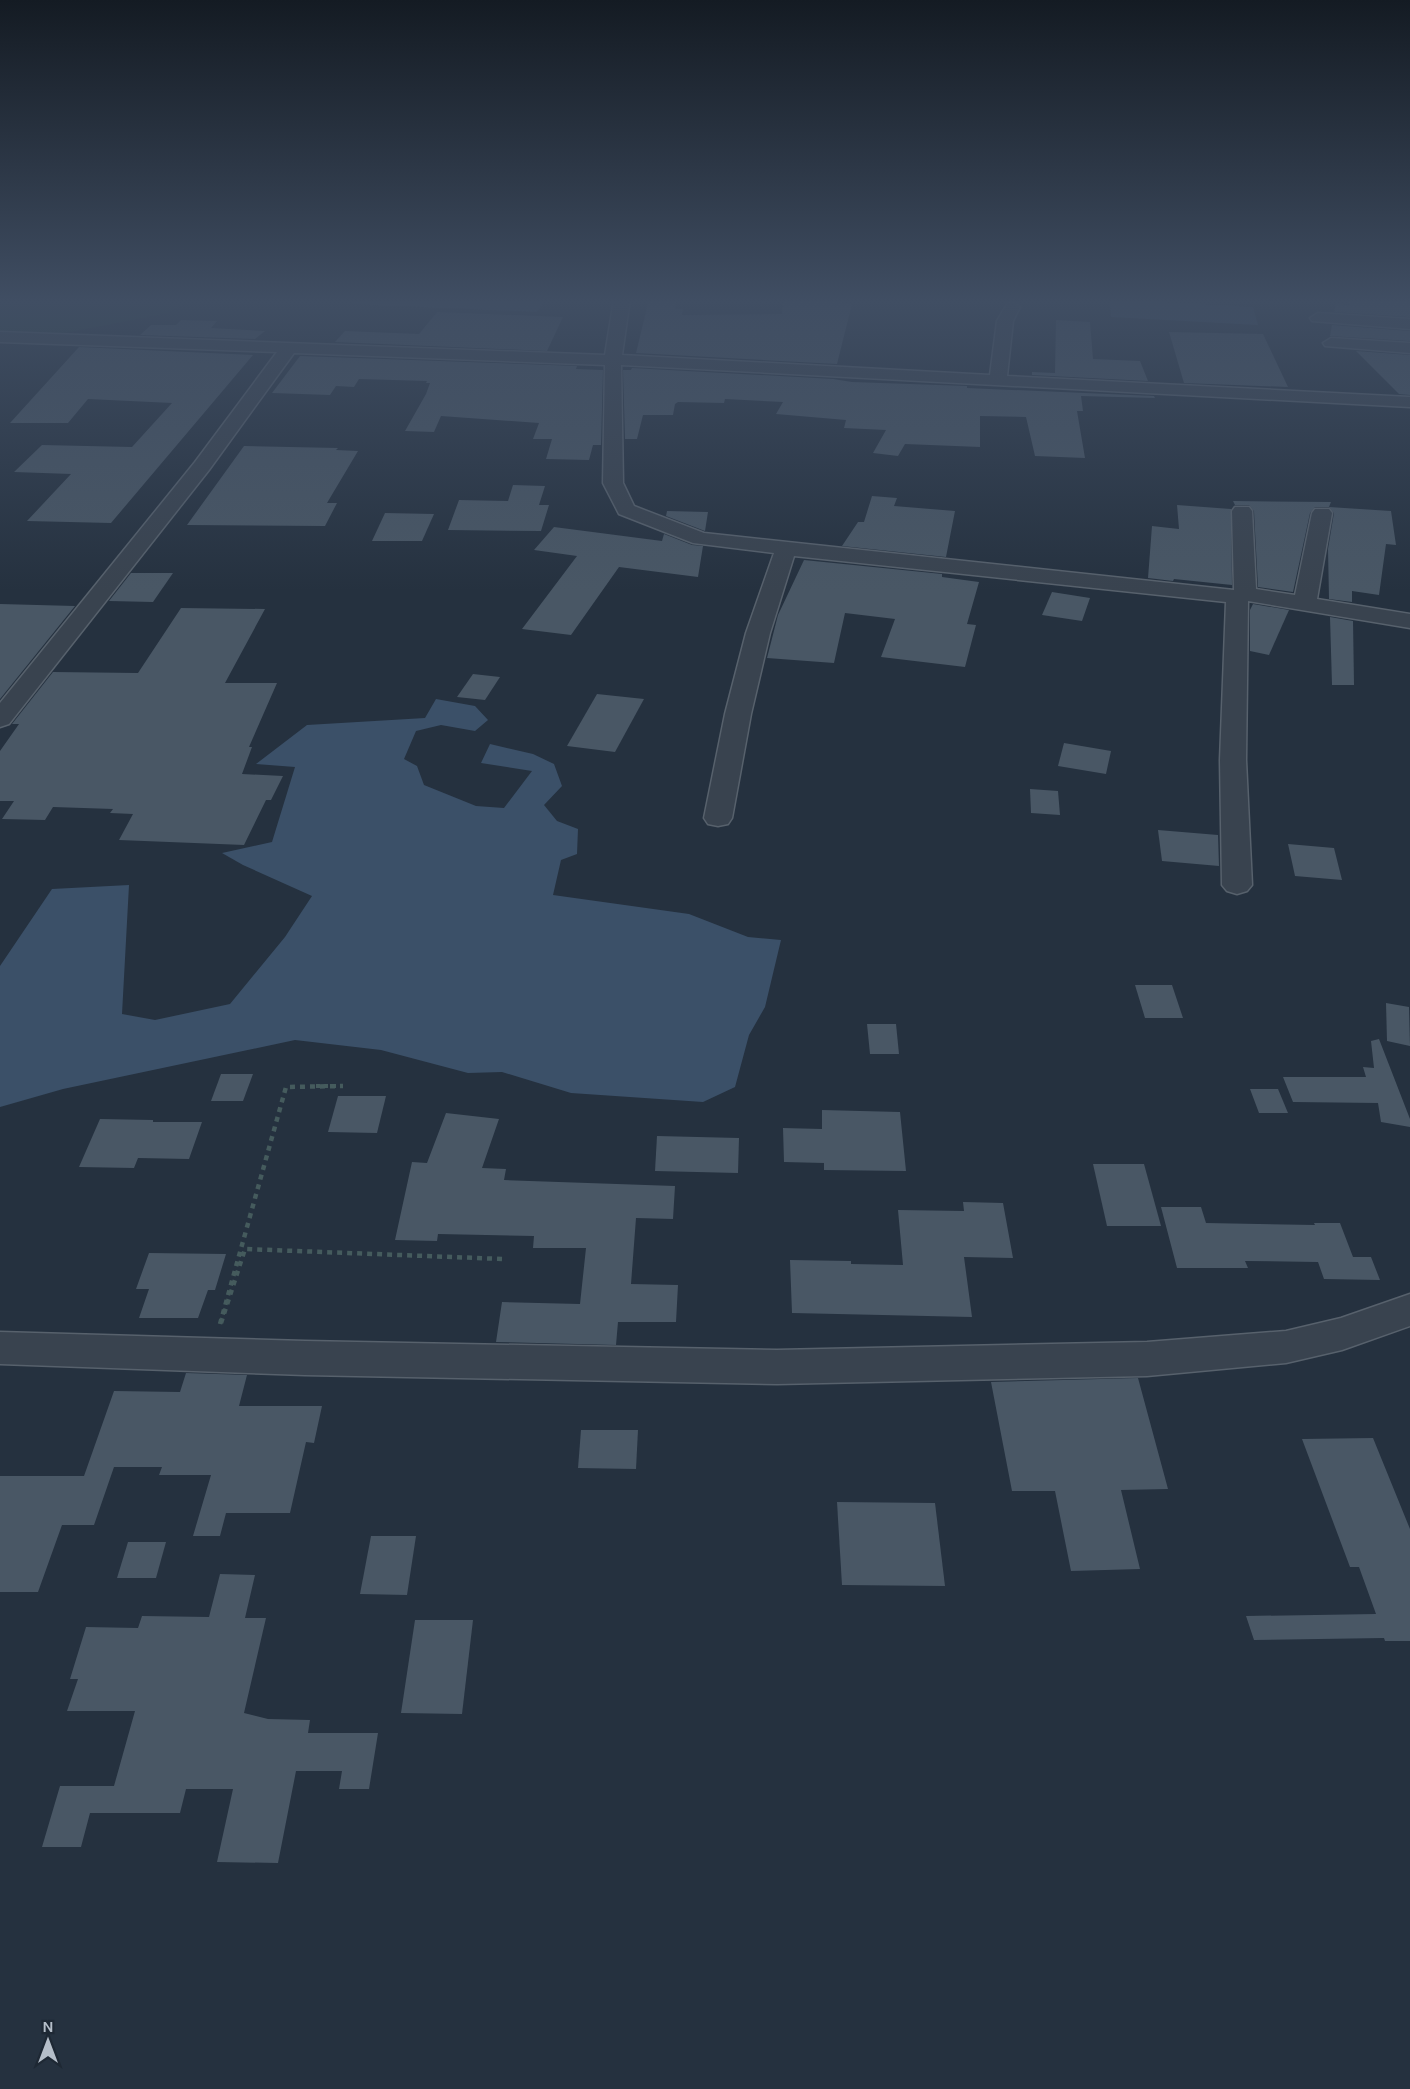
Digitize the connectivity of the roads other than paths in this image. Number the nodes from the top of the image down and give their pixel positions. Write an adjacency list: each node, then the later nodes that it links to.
1 (253, 396): 11 (street)
2 (613, 396): 7 (street)
3 (1307, 396): 4 (street)
4 (1410, 402)
5 (1242, 511): 8 (street)
6 (1322, 513): 9 (street)
7 (786, 548): 8 (street); 12 (street)
8 (1241, 596): 9 (street); 13 (street)
9 (1305, 603): 10 (street)
10 (1410, 621)
11 (0, 719)
12 (718, 818)
13 (1237, 885)
14 (1410, 1310): 15 (street)
15 (0, 1348)

